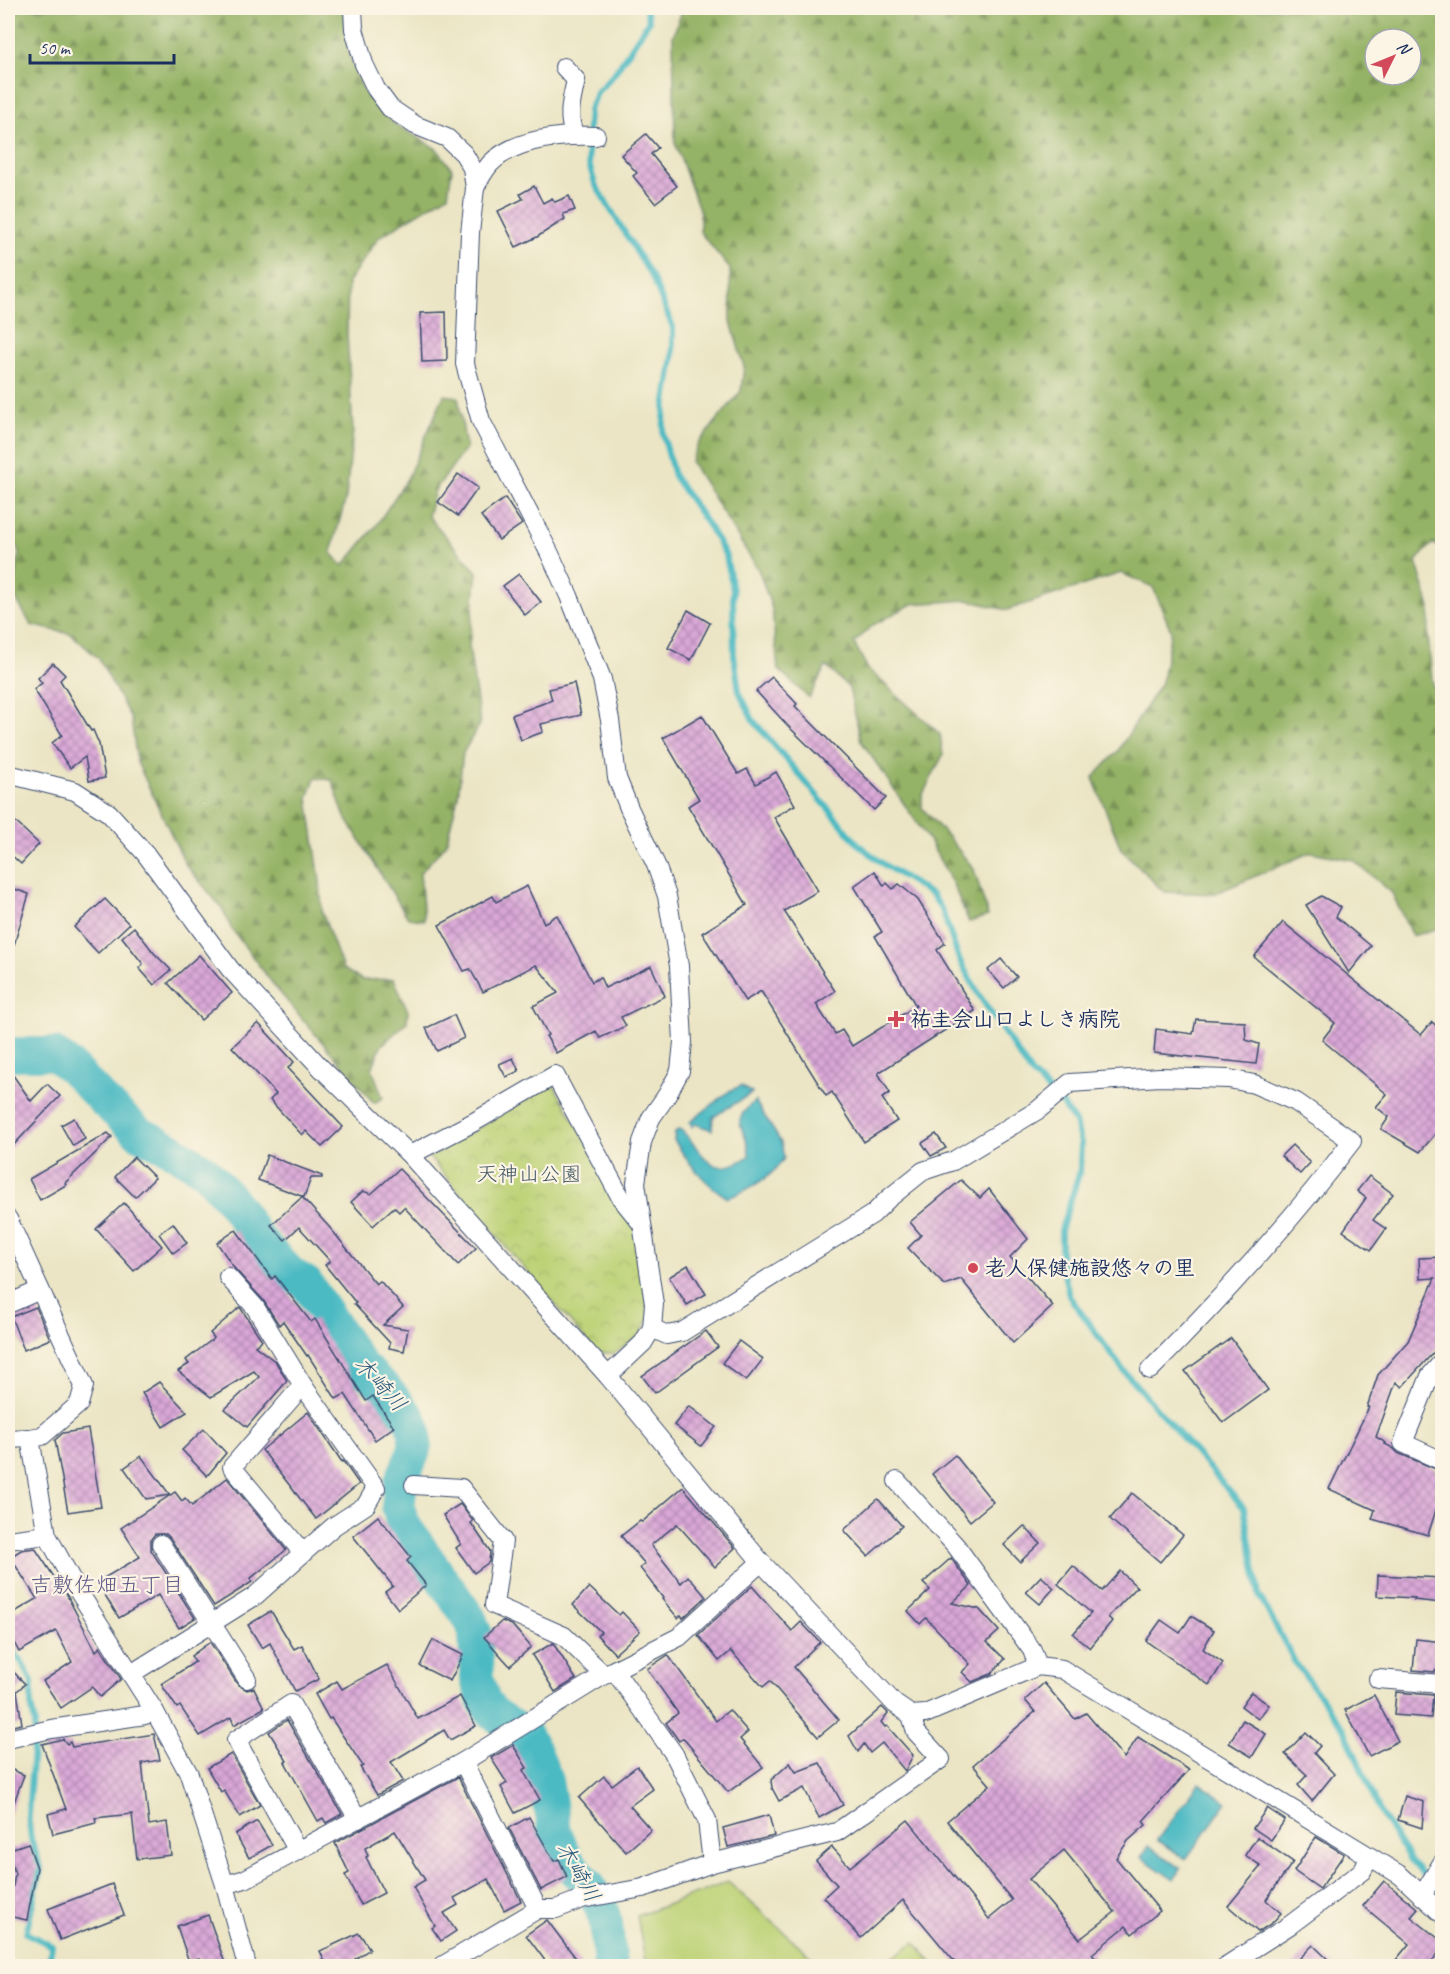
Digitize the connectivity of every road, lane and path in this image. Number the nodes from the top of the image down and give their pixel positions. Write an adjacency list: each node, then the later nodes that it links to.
1 (353, 8): 3 (street)
2 (363, 8): 3 (street)
3 (354, 29): 7 (street)
4 (564, 67): 5 (street)
5 (575, 135): 6 (street); 7 (street)
6 (596, 136)
7 (475, 188): 11 (street)
8 (8, 774): 9 (street)
9 (410, 1155): 11 (street); 18 (street)
10 (8, 1220): 13 (street)
11 (641, 1224): 15 (street)
12 (228, 1277): 19 (street)
13 (40, 1290): 14 (street); 20 (street)
14 (8, 1305)
15 (652, 1329): 17 (street); 18 (street)
16 (1443, 1362): 22 (street)
17 (1150, 1370)
18 (608, 1376): 29 (street)
19 (304, 1387): 28 (street); 28 (street)
20 (30, 1438): 21 (street); 25 (street)
21 (8, 1439)
22 (1443, 1461)
23 (897, 1480): 31 (street)
24 (414, 1485): 32 (street)
25 (47, 1535): 26 (street); 33 (street)
26 (8, 1540)
27 (161, 1544): 30 (street)
28 (303, 1554): 30 (street)
29 (761, 1562): 32 (street); 38 (street)
30 (213, 1624): 33 (street); 34 (street)
31 (1038, 1666): 38 (street); 43 (street)
32 (609, 1673): 40 (street); 44 (street)
33 (131, 1674): 37 (street)
34 (247, 1679)
35 (1378, 1679): 36 (street)
36 (1443, 1684)
37 (155, 1712): 39 (street); 46 (street)
38 (911, 1715): 44 (street)
39 (8, 1739)
40 (463, 1762): 41 (street); 48 (street)
41 (358, 1819): 42 (street); 42 (street)
42 (298, 1851): 46 (street)
43 (1370, 1857): 47 (street); 52 (street)
44 (712, 1863): 48 (street)
45 (1443, 1863): 47 (street)
46 (225, 1884): 50 (street)
47 (1422, 1896): 49 (street)
48 (538, 1909): 51 (street)
49 (1443, 1914)
50 (247, 1966)
51 (442, 1966)
52 (1226, 1966)

